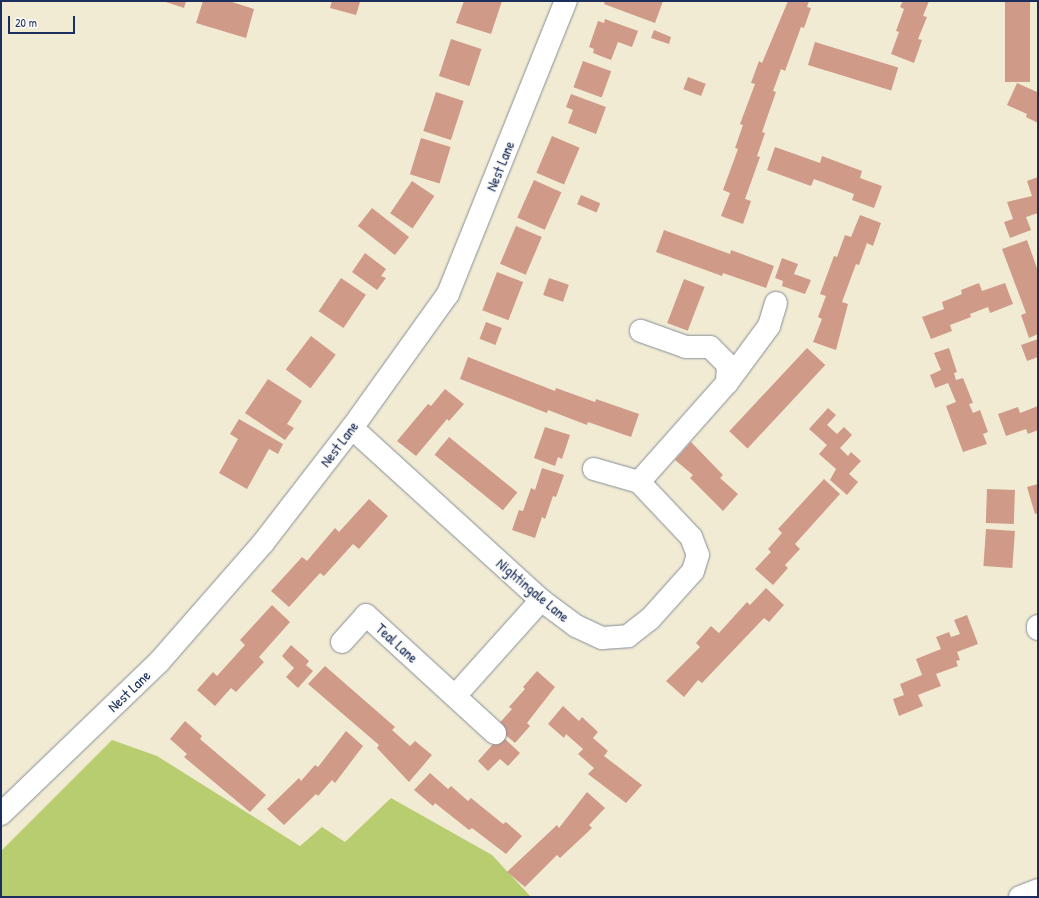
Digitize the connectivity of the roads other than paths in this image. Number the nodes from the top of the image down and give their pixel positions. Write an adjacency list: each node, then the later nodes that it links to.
1 (566, 1): 5 (street, Nest Lane)
2 (776, 303): 4 (street)
3 (641, 331): 4 (street)
4 (727, 382): 7 (street)
5 (352, 428): 8 (street, Nightingale Lane); 12 (street, Nest Lane)
6 (594, 469): 7 (street)
7 (639, 482): 8 (street, Nightingale Lane)
8 (541, 600): 10 (street)
9 (342, 642): 10 (street, Teal Lane)
10 (455, 696): 11 (street, Teal Lane)
11 (495, 733)
12 (1, 814)
13 (1038, 890): 14 (street)
14 (1020, 897)

